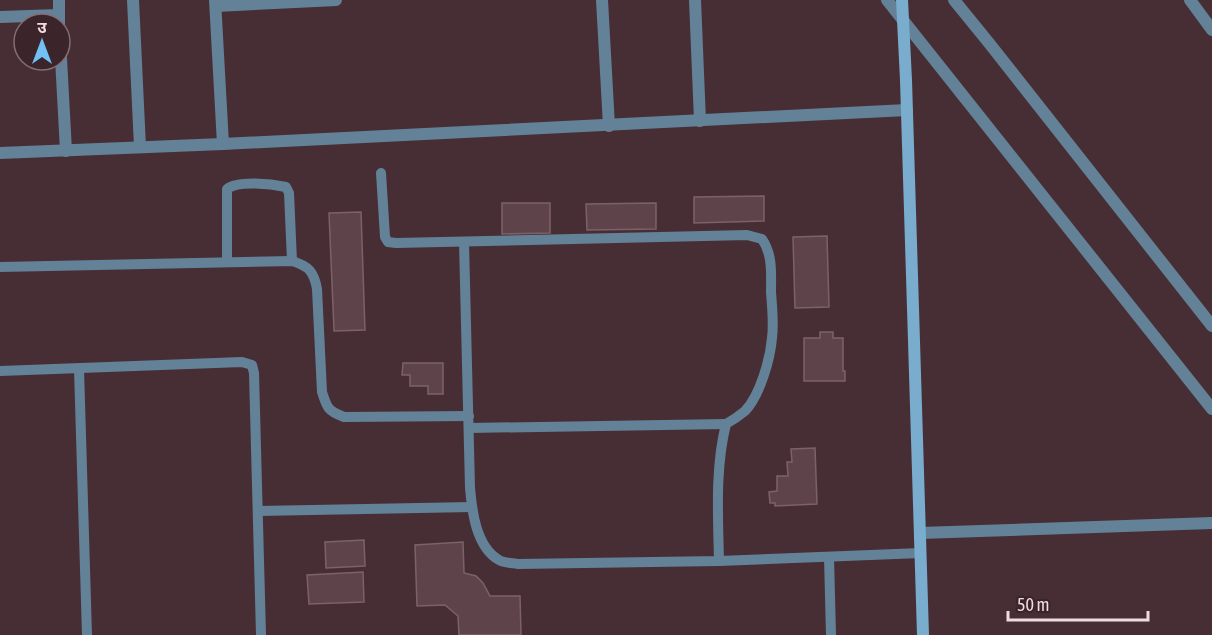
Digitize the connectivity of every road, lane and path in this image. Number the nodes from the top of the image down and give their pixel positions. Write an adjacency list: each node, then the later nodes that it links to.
1 (134, 0): 18 (street)
2 (336, 0): 9 (street)
3 (602, 0): 16 (street)
4 (695, 0): 15 (street)
5 (887, 0): 11 (street)
6 (902, 0): 11 (street)
7 (954, 0): 26 (street)
8 (1190, 0): 12 (street)
9 (294, 1): 10 (street)
10 (215, 3): 17 (street)
11 (903, 20): 14 (street); 29 (street)
12 (1212, 30)
13 (62, 72): 19 (street)
14 (907, 110): 15 (street); 36 (street)
15 (700, 121): 16 (street)
16 (609, 126): 17 (street)
17 (223, 144): 18 (street)
18 (140, 147): 19 (street)
19 (66, 151): 20 (street)
20 (0, 153)
21 (381, 173): 22 (lane)
22 (464, 242): 30 (lane); 31 (lane)
23 (292, 261): 24 (lane); 24 (lane); 30 (lane)
24 (227, 262): 25 (lane)
25 (0, 267)
26 (1212, 326)
27 (79, 369): 28 (lane); 34 (lane); 40 (lane)
28 (0, 371)
29 (1212, 409)
30 (469, 416): 32 (lane)
31 (726, 424): 32 (lane); 39 (lane)
32 (469, 428): 33 (lane)
33 (472, 507): 34 (lane); 39 (lane)
34 (258, 511): 41 (lane)
35 (1212, 523): 36 (street)
36 (920, 533): 37 (street)
37 (921, 553): 38 (lane); 43 (street)
38 (829, 557): 39 (lane); 42 (lane)
39 (719, 561)
40 (87, 635)
41 (261, 635)
42 (831, 635)
43 (923, 635)

